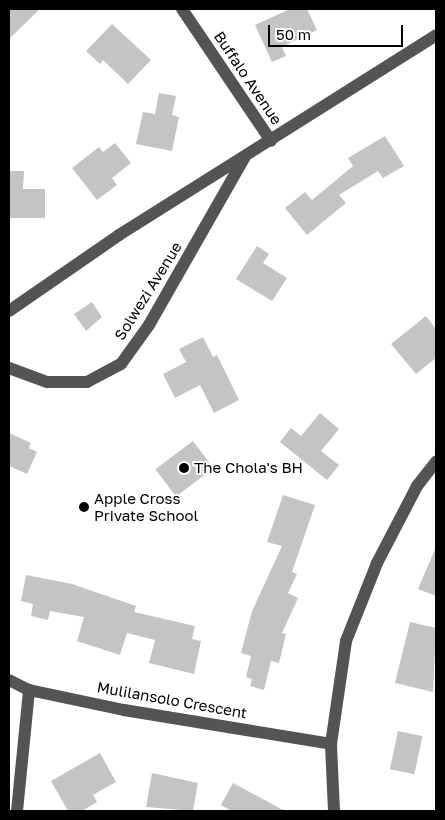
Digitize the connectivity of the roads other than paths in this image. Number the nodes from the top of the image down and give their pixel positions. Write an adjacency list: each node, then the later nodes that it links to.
1 (182, 9): 3 (street, Buffalo Avenue)
2 (436, 35): 3 (street, Solwezi Avenue)
3 (270, 140): 4 (street, Solwezi Avenue)
4 (245, 156): 5 (street, Solwezi Avenue); 6 (street, Solwezi Avenue)
5 (9, 311)
6 (9, 368)
7 (436, 462): 10 (street)
8 (9, 680): 9 (street, Mulilansolo Crescent)
9 (29, 690): 10 (street, Mulilansolo Crescent); 11 (street)
10 (331, 744): 12 (street)
11 (17, 811)
12 (334, 811)

